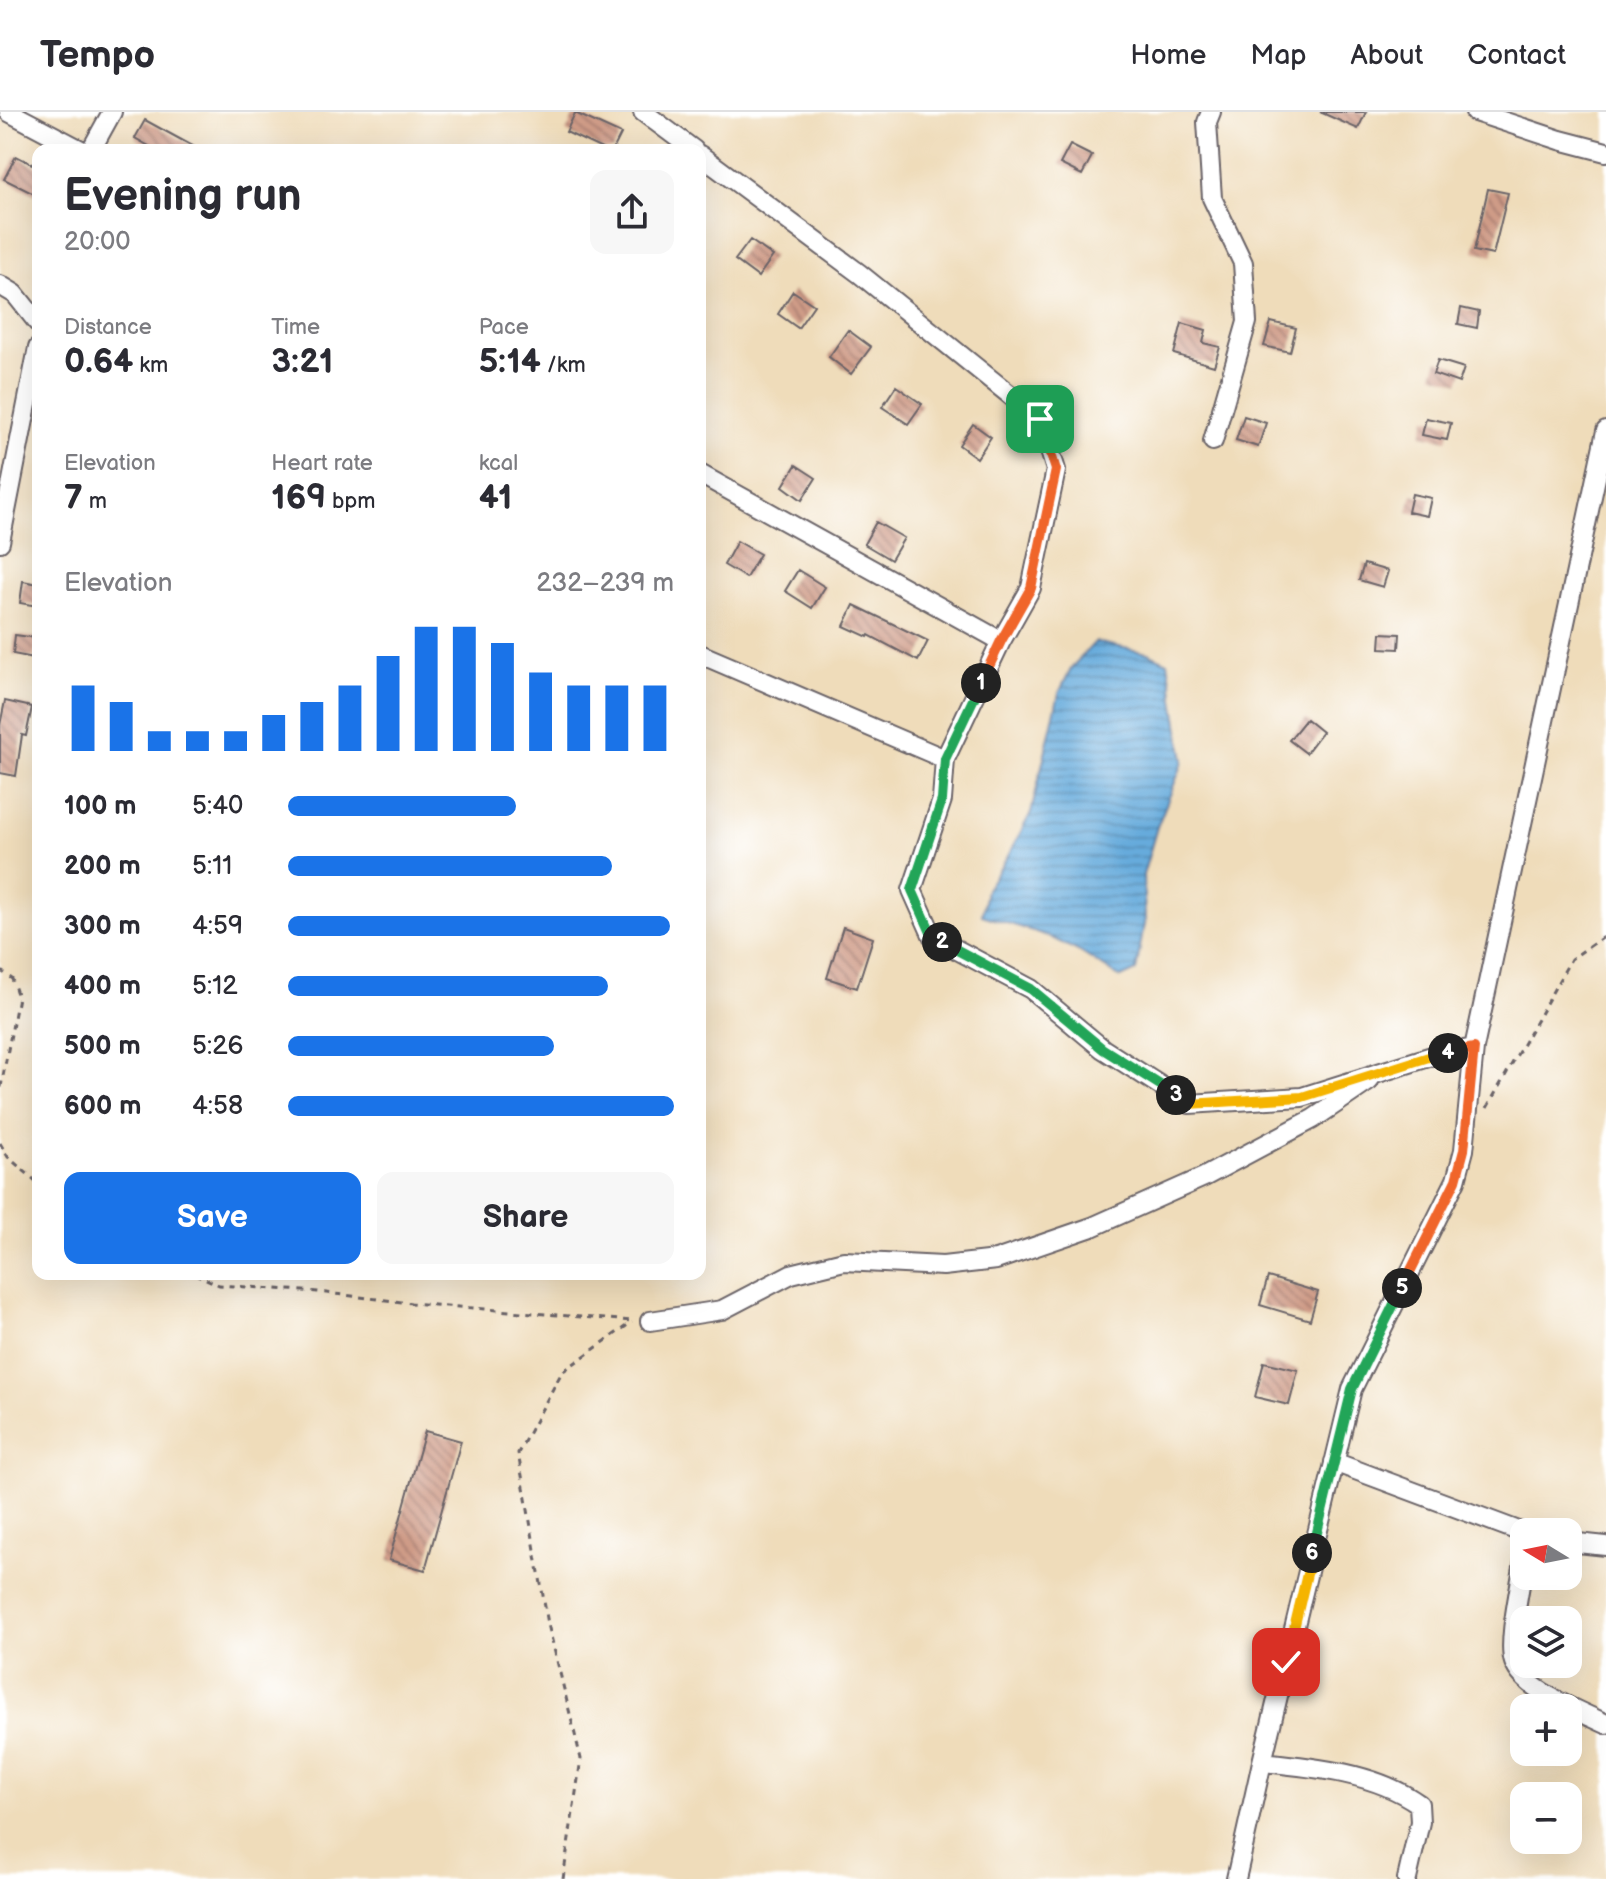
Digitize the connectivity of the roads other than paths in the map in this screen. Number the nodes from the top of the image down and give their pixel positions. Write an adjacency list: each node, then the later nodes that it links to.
1 (9, 112): 6 (street)
2 (112, 112): 7 (street)
3 (643, 112): 8 (street)
4 (1211, 112): 15 (street)
5 (1475, 112): 9 (street)
6 (70, 144)
7 (94, 144)
8 (681, 144)
9 (1606, 152)
10 (706, 159): 18 (street)
11 (0, 285): 12 (street)
12 (32, 315)
13 (32, 379): 17 (street)
14 (1606, 431): 21 (street)
15 (1213, 441)
16 (706, 477): 18 (street)
17 (0, 542)
18 (1001, 641): 20 (street)
19 (706, 657): 20 (street)
20 (945, 759): 22 (street)
21 (1474, 1048): 22 (street); 24 (street)
22 (1383, 1071): 23 (street)
23 (641, 1321)
24 (1334, 1462): 25 (street); 30 (street)
25 (1510, 1528)
26 (1582, 1543): 27 (street)
27 (1606, 1546)
28 (1520, 1590): 29 (street)
29 (1606, 1724)
30 (1262, 1762): 31 (street); 32 (street)
31 (1236, 1879)
32 (1407, 1879)

